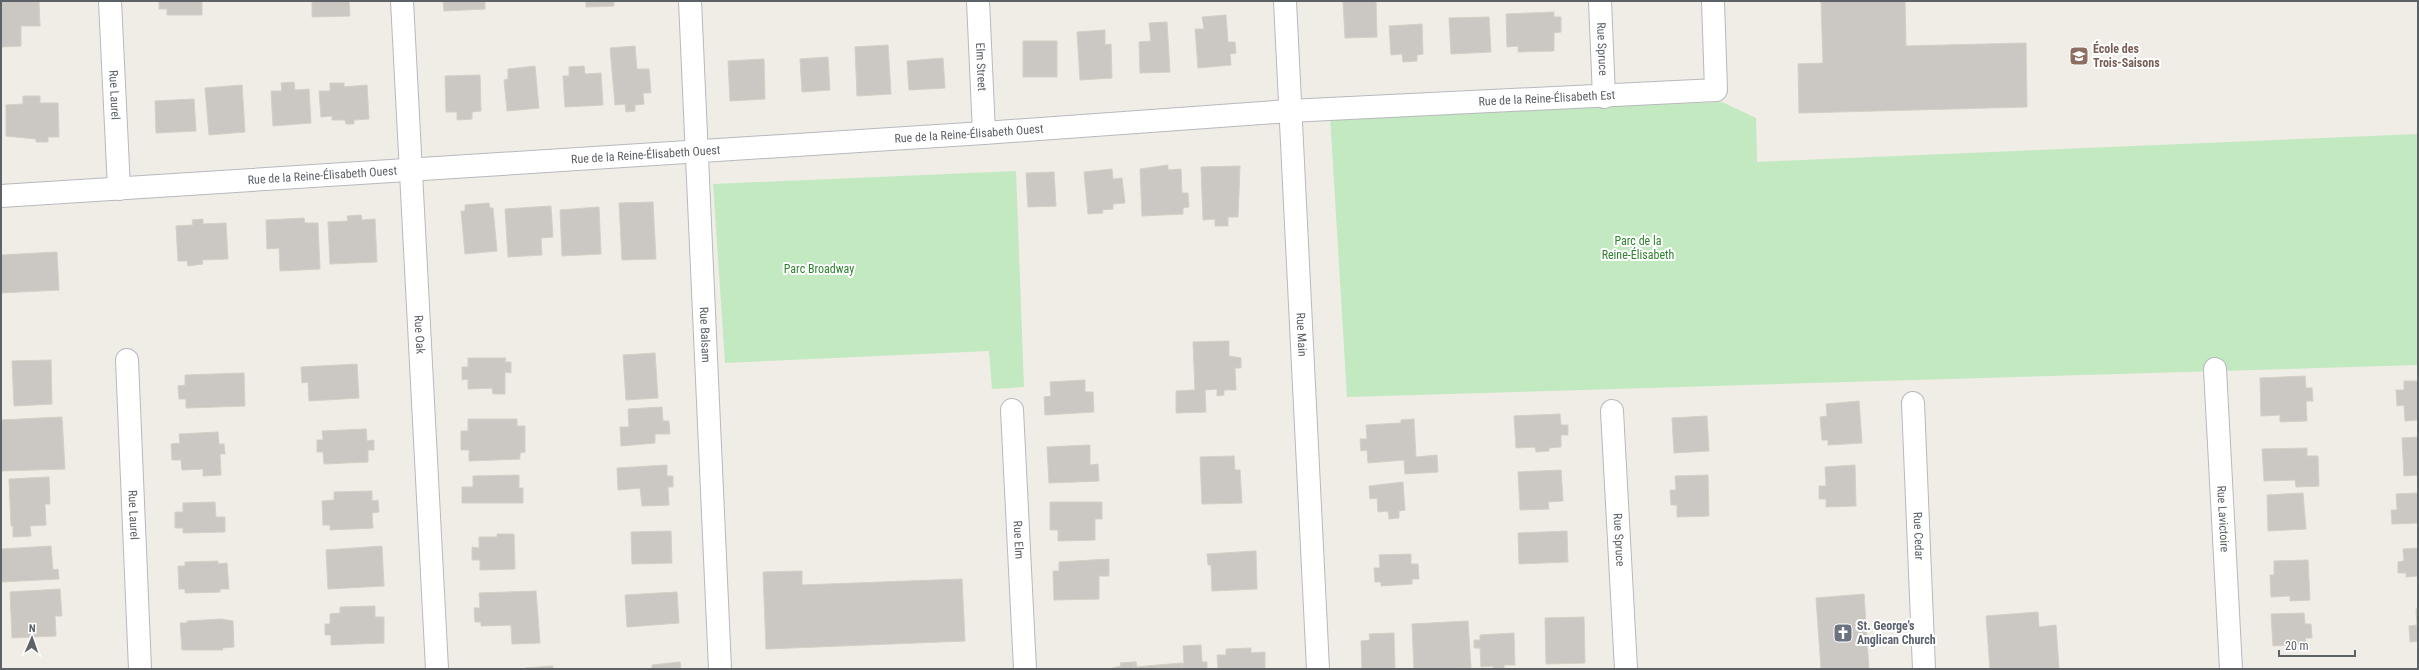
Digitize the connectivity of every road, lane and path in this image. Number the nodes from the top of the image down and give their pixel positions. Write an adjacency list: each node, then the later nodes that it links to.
1 (110, 1): 13 (street, Rue Laurel)
2 (402, 1): 12 (street, Rue Oak)
3 (690, 1): 11 (street, Rue Balsam)
4 (978, 1): 10 (street, Elm Street)
5 (1285, 1): 9 (street, Rue Main)
6 (1600, 1): 8 (street, Rue Spruce)
7 (1713, 1): 8 (street, Rue de la Reine-Élisabeth Est)
8 (1604, 97): 9 (street, Rue de la Reine-Élisabeth Est)
9 (1289, 111): 10 (street, Rue de la Reine-Élisabeth Ouest); 24 (street, Rue Main)
10 (984, 133): 11 (street, Rue de la Reine-Élisabeth Ouest)
11 (697, 152): 12 (street, Rue de la Reine-Élisabeth Ouest); 22 (street, Rue Balsam)
12 (411, 168): 13 (street, Rue de la Reine-Élisabeth Ouest); 21 (street, Rue Oak)
13 (118, 189): 14 (street, Rue de la Reine-Élisabeth Ouest)
14 (1, 196)
15 (127, 360): 20 (street, Rue Laurel)
16 (2215, 369): 27 (street, Rue Lavictoire)
17 (1913, 403): 26 (street, Rue Cedar)
18 (1012, 410): 23 (street, Rue Elm)
19 (1612, 410): 25 (street, Rue Spruce)
20 (140, 669)
21 (437, 669)
22 (720, 669)
23 (1026, 669)
24 (1318, 669)
25 (1626, 669)
26 (1924, 669)
27 (2231, 669)

